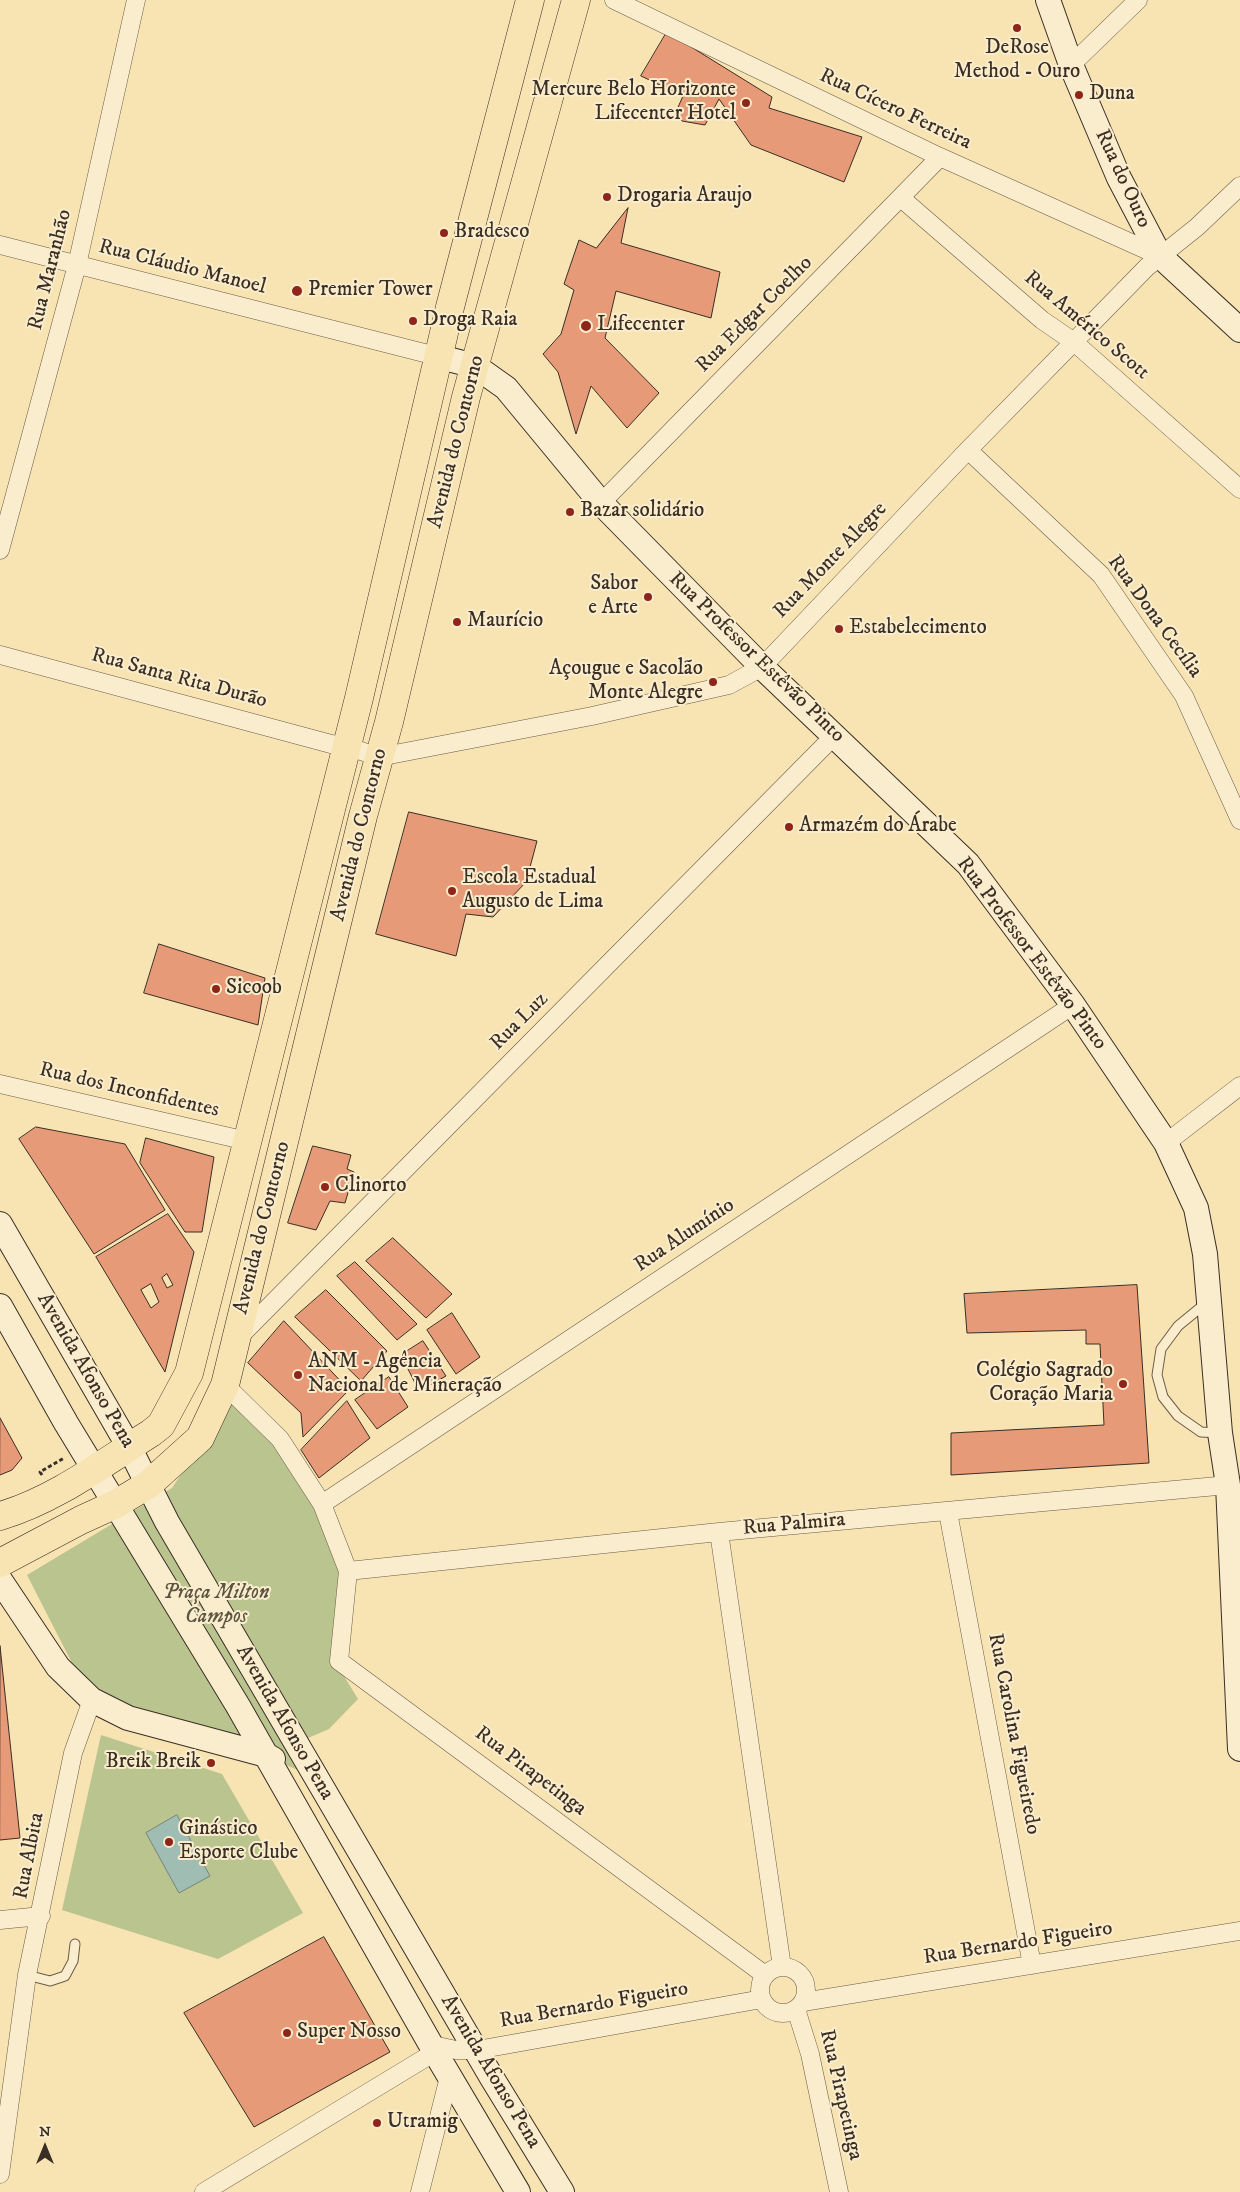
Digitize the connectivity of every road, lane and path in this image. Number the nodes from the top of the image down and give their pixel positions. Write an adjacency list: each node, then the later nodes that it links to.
1 (136, 0): 13 (street, Rua Maranhão)
2 (530, 0): 16 (main road, Avenida do Contorno)
3 (576, 0): 17 (main road, Avenida do Contorno)
4 (614, 0): 8 (street, Rua Cícero Ferreira)
5 (1048, 0): 7 (main road, Rua do Ouro)
6 (1138, 0): 7 (street)
7 (1071, 65): 12 (main road, Rua do Ouro)
8 (940, 157): 10 (street, Rua Edgar Coelho); 12 (street, Rua Cícero Ferreira)
9 (1240, 186): 12 (street, Rua Monte Alegre)
10 (901, 198): 15 (street, Rua Américo Scott); 20 (street, Rua Edgar Coelho)
11 (0, 245): 13 (street, Rua Cláudio Manoel)
12 (1160, 256): 14 (main road, Rua do Ouro); 15 (street, Rua Monte Alegre)
13 (77, 265): 16 (street, Rua Cláudio Manoel); 21 (street, Rua Maranhão)
14 (1240, 330)
15 (1074, 342): 18 (street, Rua Monte Alegre); 19 (street, Rua Américo Scott)
16 (440, 357): 17 (main road, Rua Professor Estêvão Pinto); 25 (main road, Avenida do Contorno)
17 (475, 366): 20 (main road, Rua Professor Estêvão Pinto); 26 (main road, Avenida do Contorno)
18 (968, 450): 23 (street, Rua Monte Alegre); 27 (street, Rua Dona Cecília)
19 (1240, 489)
20 (601, 503): 23 (main road, Rua Professor Estêvão Pinto)
21 (0, 550)
22 (0, 654): 25 (street, Rua Santa Rita Durão)
23 (762, 667): 24 (main road, Rua Professor Estêvão Pinto); 26 (street, Rua Monte Alegre)
24 (835, 735): 28 (main road, Rua Professor Estêvão Pinto); 36 (street, Rua Luz)
25 (346, 746): 26 (street, Rua Monte Alegre); 31 (main road, Avenida do Contorno)
26 (380, 757): 36 (main road, Avenida do Contorno)
27 (1240, 820)
28 (1073, 1005): 32 (main road, Rua Professor Estêvão Pinto); 44 (street, Rua Alumínio)
29 (0, 1084): 31 (street, Rua dos Inconfidentes)
30 (1240, 1086): 32 (street)
31 (247, 1141): 39 (main road, Avenida do Contorno)
32 (1166, 1143): 34 (main road, Rua Professor Estêvão Pinto)
33 (0, 1224): 39 (main road, Avenida Afonso Pena)
34 (1210, 1300): 38 (main road, Rua Professor Estêvão Pinto); 38 (lane)
35 (0, 1306): 40 (main road, Avenida Afonso Pena)
36 (236, 1340): 37 (main road, Avenida do Contorno)
37 (225, 1386): 41 (main road, Avenida do Contorno); 44 (street)
38 (1220, 1433): 42 (main road, Rua Professor Estêvão Pinto)
39 (129, 1447): 40 (main road, Avenida do Contorno); 41 (main road, Avenida Afonso Pena)
40 (94, 1469): 43 (main road, Avenida Afonso Pena); 46 (main road, Avenida do Contorno)
41 (149, 1484): 43 (main road, Avenida do Contorno); 54 (main road, Avenida Afonso Pena)
42 (1234, 1484): 45 (street, Rua Palmira); 52 (main road, Rua Professor Estêvão Pinto)
43 (116, 1504): 48 (main road, Avenida do Contorno); 53 (main road, Avenida Afonso Pena)
44 (322, 1504): 49 (street)
45 (948, 1512): 47 (street, Rua Palmira); 59 (street, Rua Carolina Figueiredo)
46 (0, 1516)
47 (719, 1532): 49 (street, Rua Palmira); 60 (street)
48 (0, 1563)
49 (348, 1570): 62 (street, Rua Pirapetinga)
50 (0, 1580): 51 (main road)
51 (92, 1700): 53 (main road); 55 (street, Rua Albita)
52 (1240, 1749)
53 (266, 1755): 54 (main road); 65 (main road, Avenida Afonso Pena)
54 (325, 1792): 66 (main road, Avenida Afonso Pena)
55 (41, 1916): 56 (street); 61 (street, Rua Albita)
56 (0, 1920)
57 (1240, 1931): 59 (street, Rua Bernardo Figueiro)
58 (75, 1944): 61 (lane)
59 (1032, 1965): 64 (street, Rua Bernardo Figueiro)
60 (782, 1967): 62 (street); 64 (street)
61 (27, 1975): 68 (street, Rua Albita)
62 (765, 1975): 63 (street)
63 (762, 1999): 64 (street); 66 (street, Rua Bernardo Figueiro)
64 (799, 2006): 73 (street, Rua Pirapetinga)
65 (434, 2048): 66 (street, Rua Bernardo Figueiro); 67 (main road, Avenida Afonso Pena); 69 (street)
66 (477, 2050): 72 (main road, Avenida Afonso Pena)
67 (450, 2073): 70 (street); 71 (main road, Avenida Afonso Pena)
68 (0, 2174)
69 (204, 2192)
70 (420, 2192)
71 (518, 2192)
72 (562, 2192)
73 (839, 2192)

